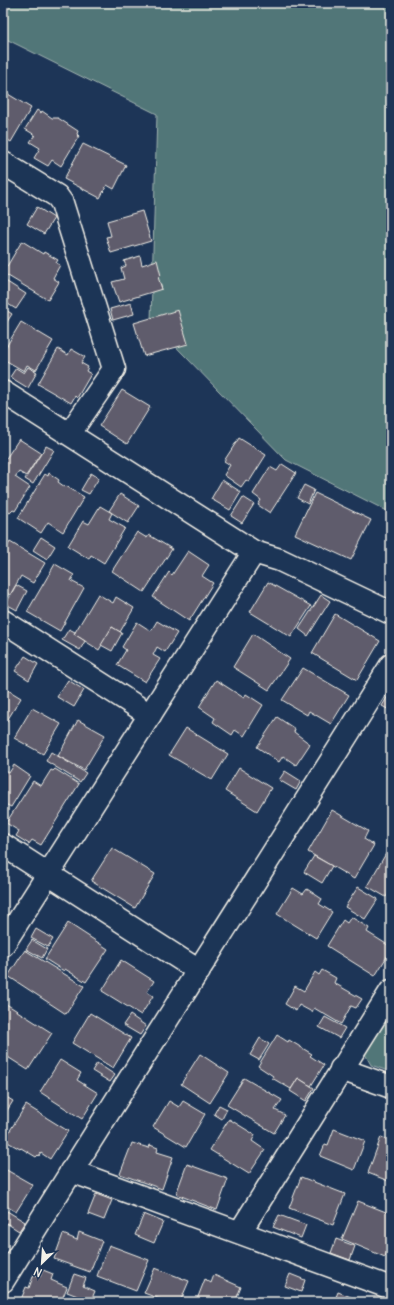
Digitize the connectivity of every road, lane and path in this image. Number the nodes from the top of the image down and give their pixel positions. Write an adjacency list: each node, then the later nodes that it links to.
1 (3, 163): 3 (street)
2 (3, 392): 3 (street)
3 (70, 433): 4 (street)
4 (254, 552): 5 (street); 8 (street)
5 (391, 613)
6 (3, 621): 8 (street)
7 (391, 665): 12 (street)
8 (150, 715): 10 (street)
9 (3, 845): 10 (street)
10 (49, 874): 11 (street); 12 (street)
11 (3, 945)
12 (199, 971): 16 (street)
13 (391, 991): 14 (street)
14 (341, 1069): 15 (street); 17 (street)
15 (391, 1087)
16 (71, 1171): 17 (street); 18 (street)
17 (240, 1232): 19 (street)
18 (3, 1280)
19 (391, 1288)

